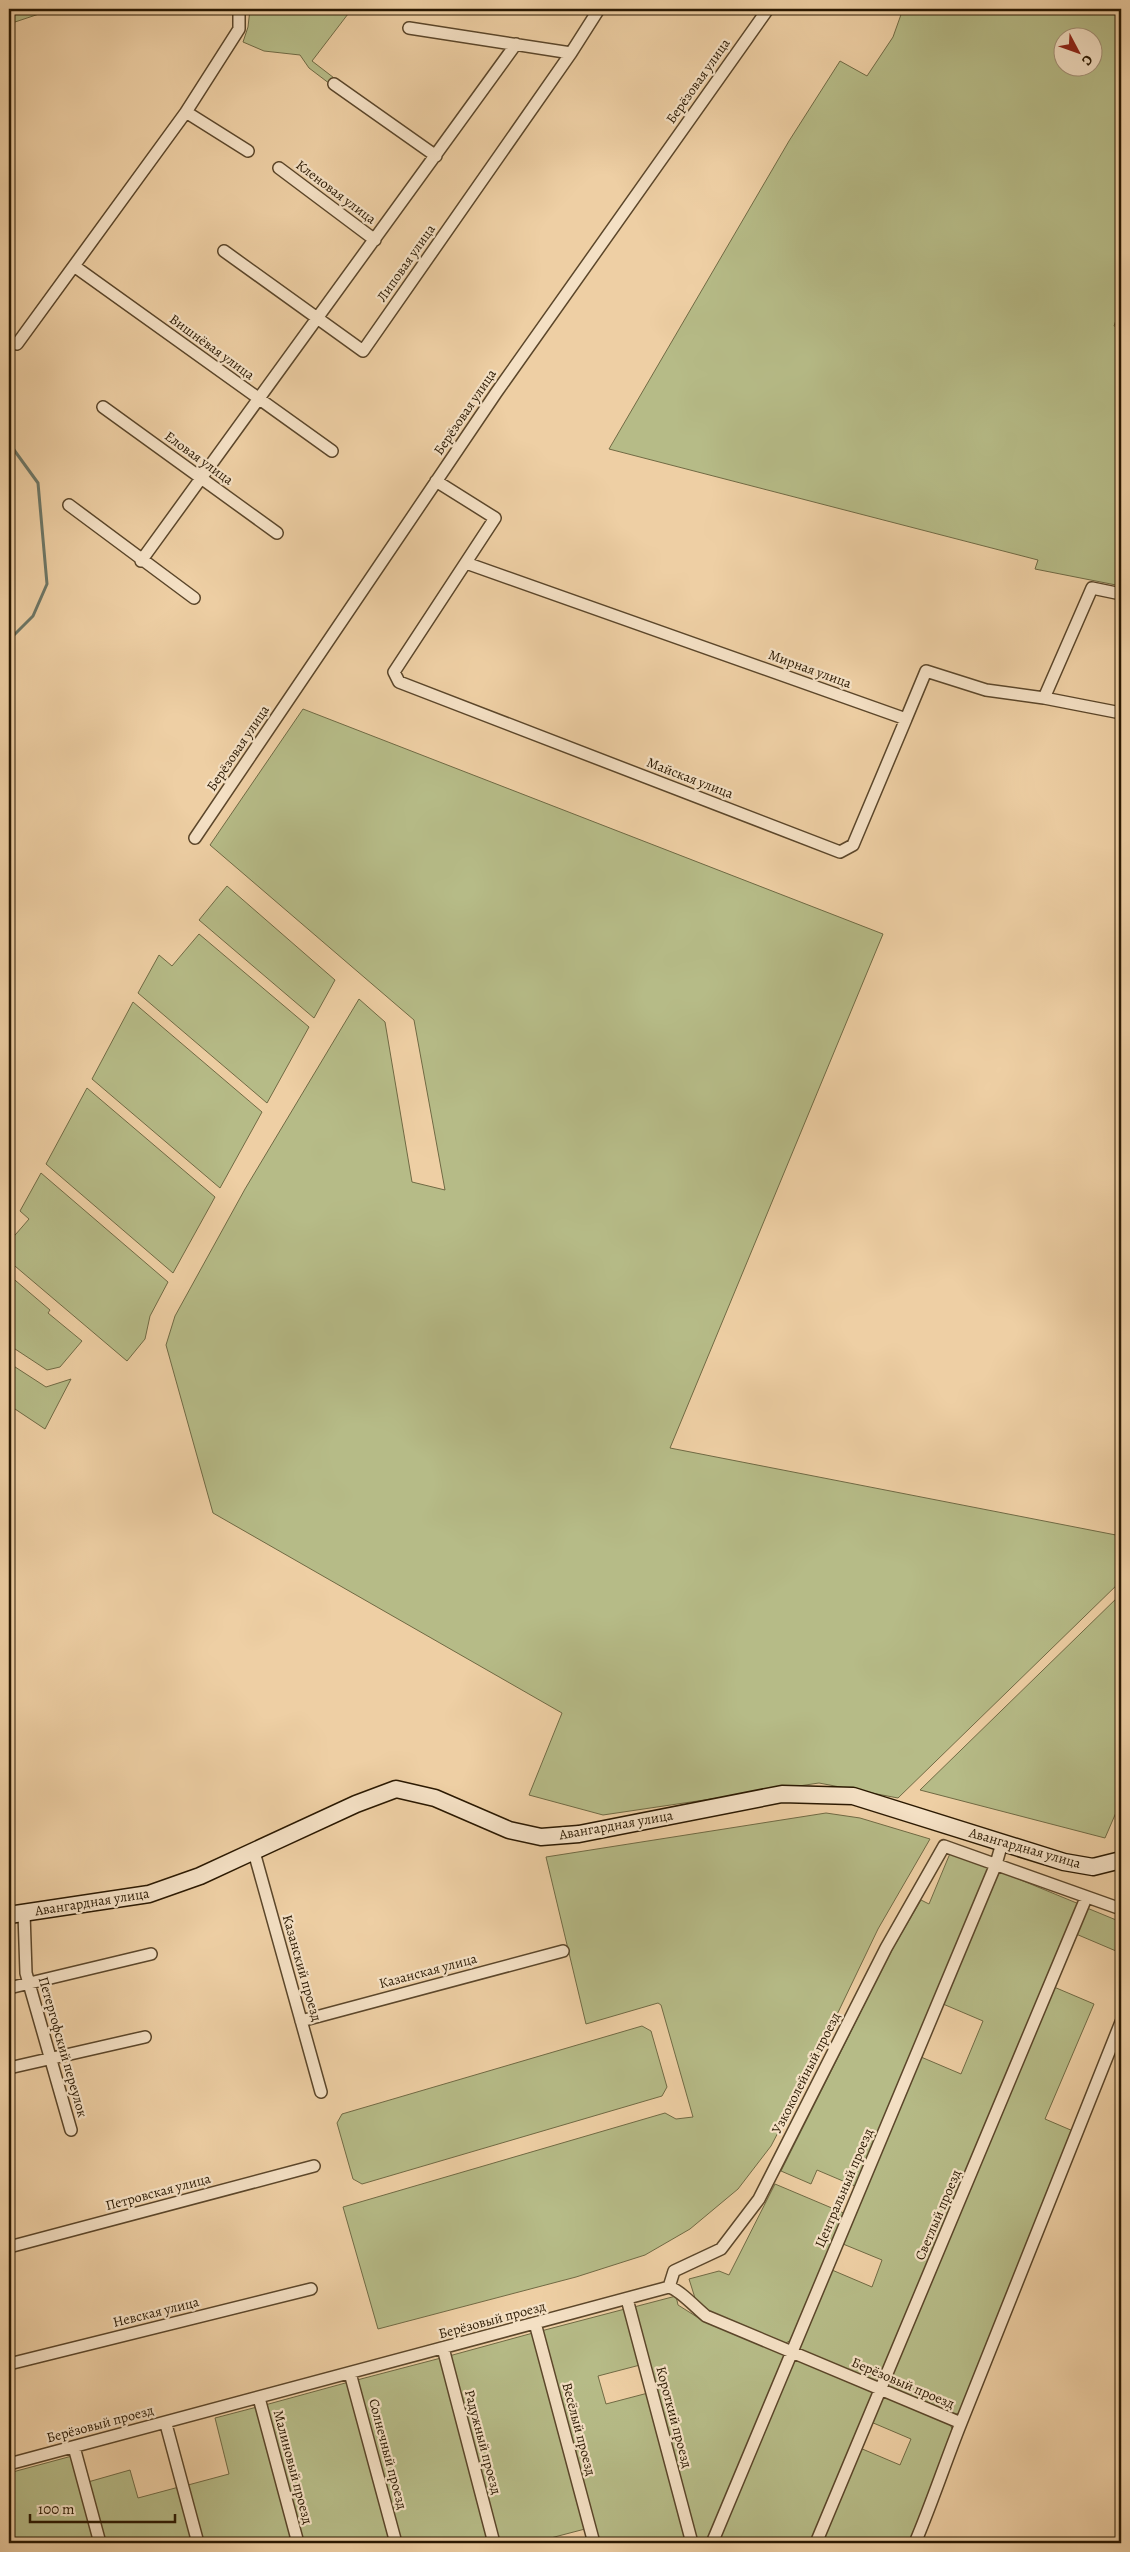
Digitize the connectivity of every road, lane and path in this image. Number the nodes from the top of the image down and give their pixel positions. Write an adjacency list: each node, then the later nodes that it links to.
1 (239, 9): 8 (street)
2 (599, 9): 6 (street)
3 (768, 9): 21 (street, Берёзовая улица)
4 (409, 28): 5 (street)
5 (516, 44): 6 (street); 10 (street)
6 (572, 53): 15 (street, Липовая улица)
7 (334, 84): 10 (street)
8 (186, 112): 9 (street); 14 (street)
9 (248, 151)
10 (436, 156): 12 (street)
11 (279, 168): 12 (street, Кленовая улица)
12 (375, 240): 15 (street)
13 (224, 252): 15 (street, Липовая улица)
14 (74, 266): 16 (street); 17 (street, Вишнёвая улица)
15 (317, 319): 17 (street)
16 (17, 344)
17 (258, 399): 19 (street, Вишнёвая улица); 20 (street)
18 (103, 407): 20 (street, Еловая улица)
19 (332, 451)
20 (201, 479): 23 (street, Еловая улица); 24 (street)
21 (436, 481): 25 (street); 31 (street, Берёзовая улица)
22 (69, 505): 24 (street)
23 (277, 533)
24 (141, 561): 27 (street)
25 (466, 562): 30 (street, Мирная улица); 30 (street, Майская улица)
26 (1121, 594): 28 (street)
27 (194, 598)
28 (1044, 698): 29 (street); 30 (street)
29 (1121, 713)
30 (906, 720)
31 (195, 838)
32 (1002, 1843): 33 (main road, Авангардная улица); 34 (main road, Авангардная улица); 35 (street, Центральный проезд)
33 (254, 1852): 38 (main road, Авангардная улица); 43 (street, Казанский проезд)
34 (1121, 1860)
35 (996, 1864): 36 (street); 52 (street, Узкоколейный проезд); 57 (street, Центральный проезд)
36 (1086, 1898): 37 (street); 60 (street, Светлый проезд)
37 (1121, 1909)
38 (16, 1914): 41 (street, Петергофский переулок)
39 (563, 1951): 43 (street, Казанская улица)
40 (151, 1954): 41 (street)
41 (29, 1983): 42 (street); 46 (street, Петергофский переулок)
42 (9, 1988)
43 (301, 2021): 48 (street, Казанский проезд)
44 (1121, 2022): 62 (street, Берёзовый проезд)
45 (145, 2037): 46 (street)
46 (50, 2059): 47 (street); 49 (street, Петергофский переулок)
47 (9, 2068)
48 (321, 2092)
49 (71, 2130)
50 (314, 2166): 51 (street, Петровская улица)
51 (9, 2247)
52 (669, 2287): 54 (street, Берёзовый проезд); 57 (street, Берёзовый проезд)
53 (311, 2289): 58 (street, Невская улица)
54 (627, 2299): 55 (street, Берёзовый проезд); 72 (street, Короткий проезд)
55 (535, 2324): 56 (street, Берёзовый проезд); 71 (street, Весёлый проезд)
56 (442, 2348): 59 (street, Берёзовый проезд); 70 (street, Радужный проезд)
57 (792, 2352): 60 (street, Берёзовый проезд); 73 (street, Центральный проезд)
58 (9, 2364)
59 (350, 2373): 61 (street, Берёзовый проезд); 69 (street, Солнечный проезд)
60 (881, 2390): 62 (street, Берёзовый проезд); 74 (street, Светлый проезд)
61 (259, 2398): 64 (street, Берёзовый проезд); 68 (street, Малиновый проезд)
62 (960, 2423): 75 (street, Берёзовый проезд)
63 (168, 2428): 67 (street)
64 (74, 2447): 65 (street, Берёзовый проезд); 66 (street)
65 (9, 2464)
66 (100, 2543)
67 (198, 2543)
68 (298, 2543)
69 (396, 2543)
70 (494, 2543)
71 (594, 2543)
72 (692, 2543)
73 (712, 2543)
74 (816, 2543)
75 (916, 2543)

